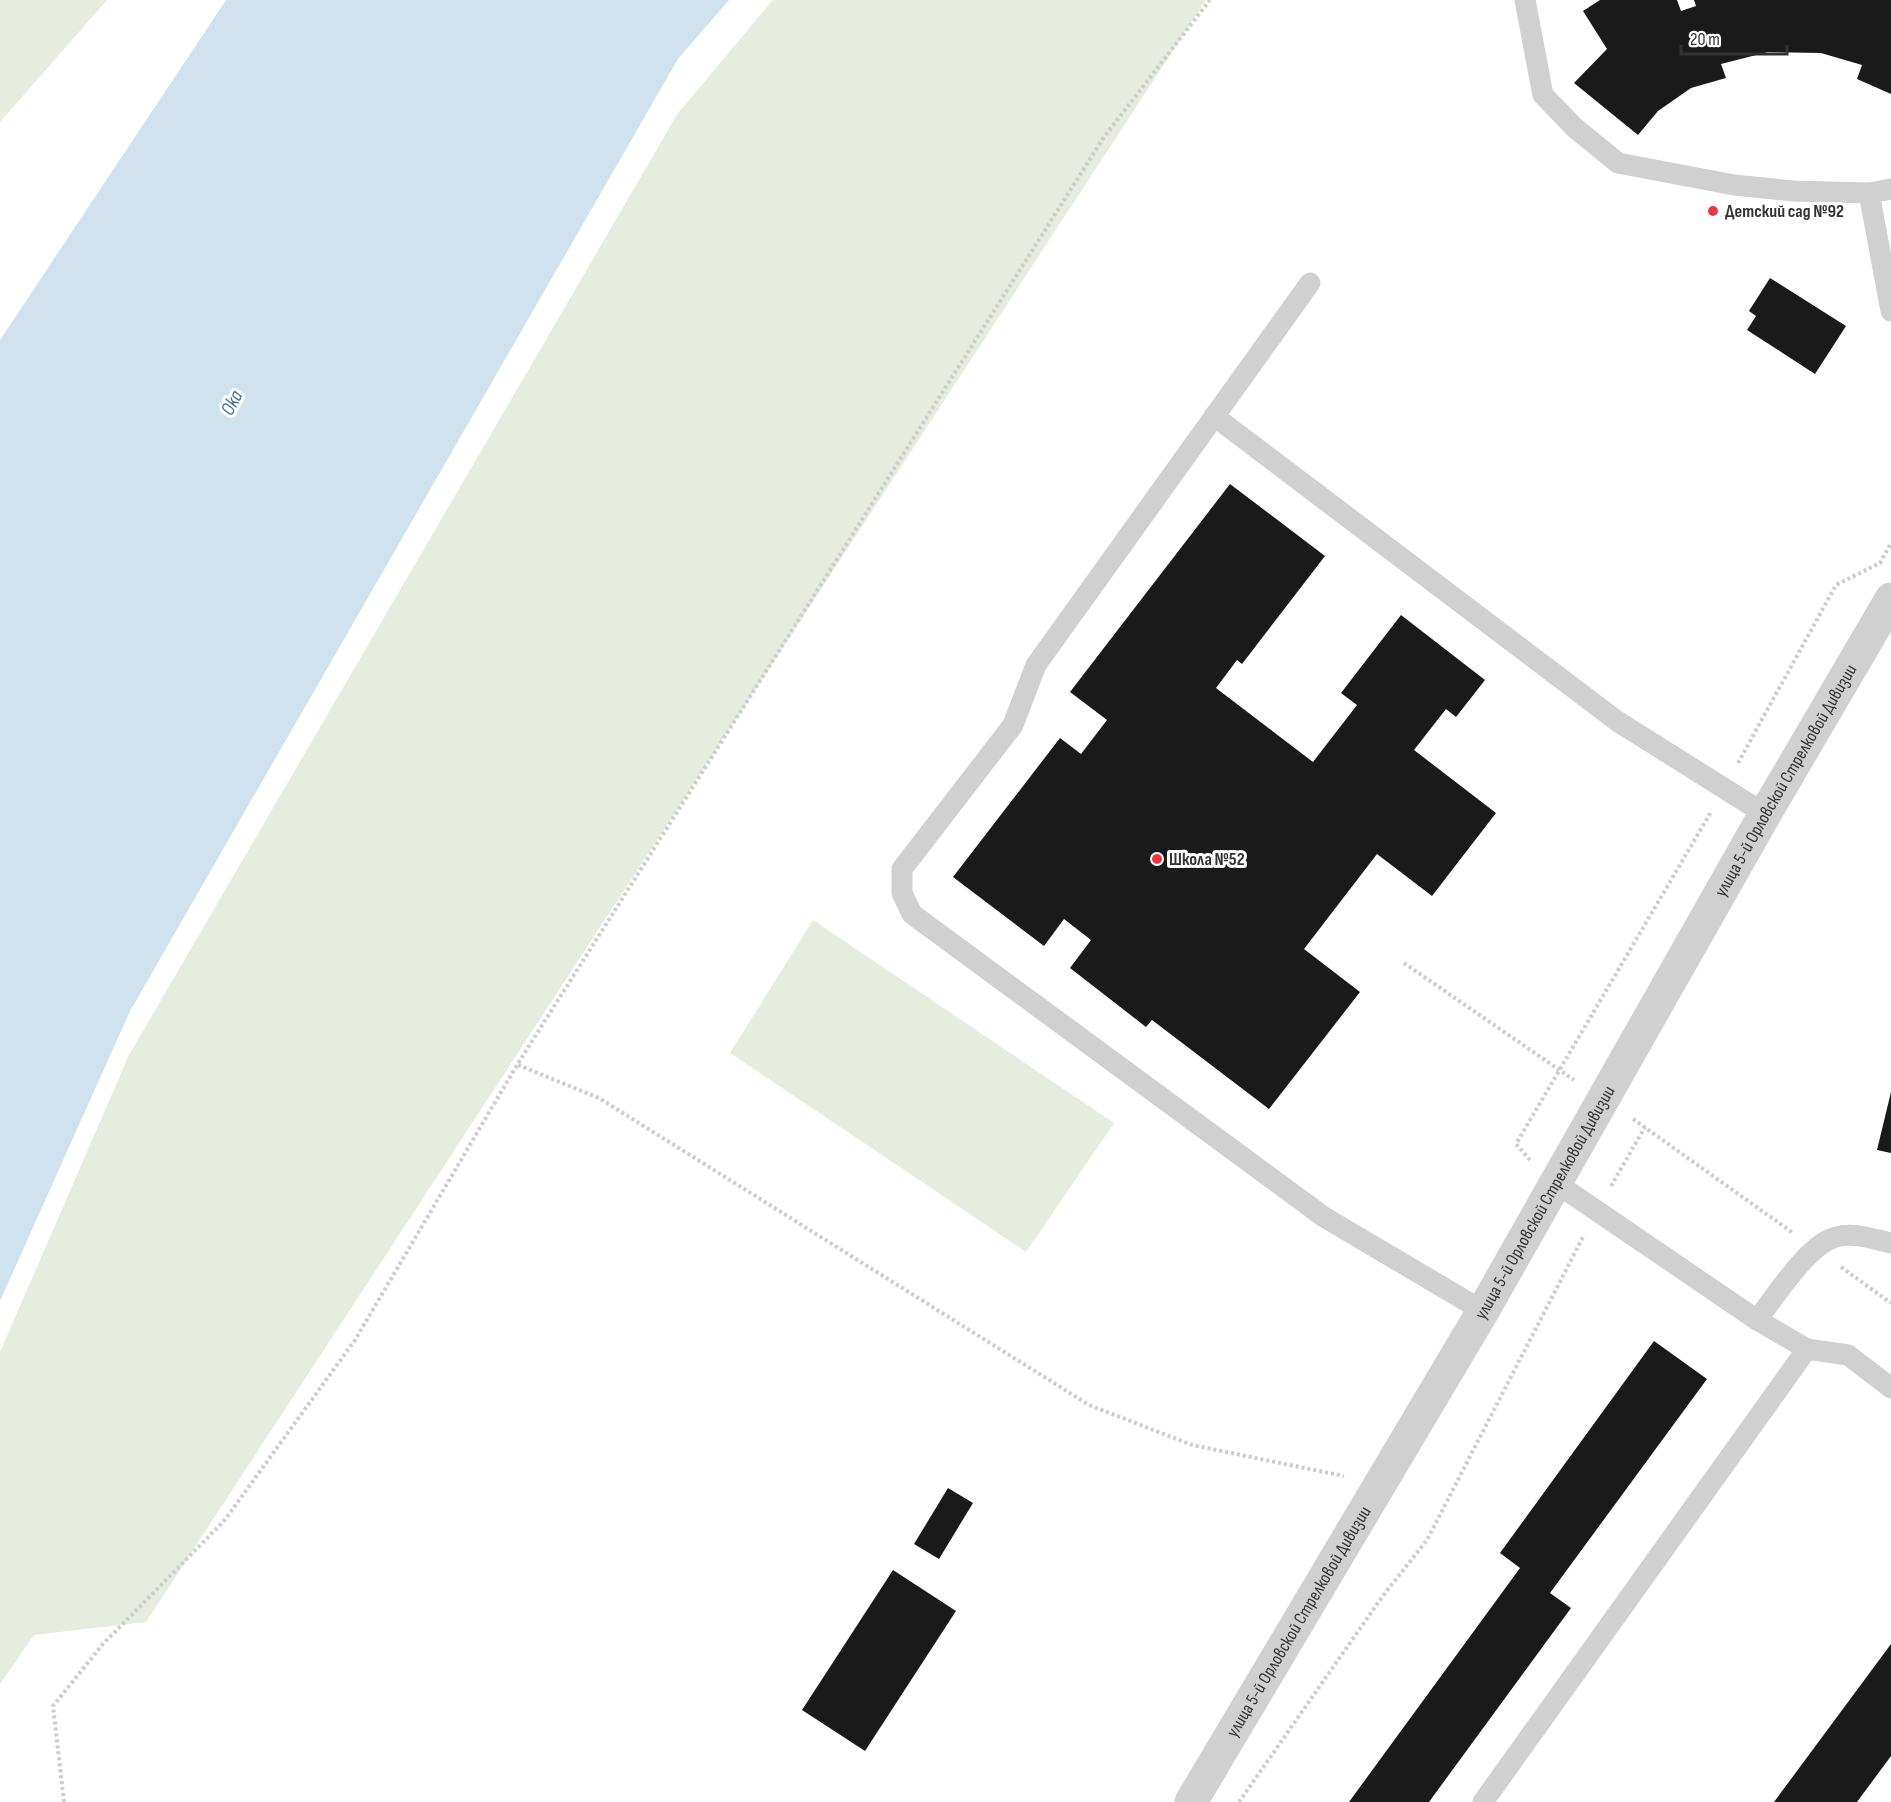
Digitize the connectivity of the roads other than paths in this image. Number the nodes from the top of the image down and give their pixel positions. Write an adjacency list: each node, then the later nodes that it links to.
1 (1525, 0): 3 (lane)
2 (1891, 189): 3 (lane)
3 (1869, 193): 5 (lane)
4 (1310, 283): 6 (lane)
5 (1891, 311)
6 (1214, 416): 8 (lane); 11 (lane)
7 (1891, 599): 8 (street, улица 5-й Орловской Стрелковой Дивизии)
8 (1765, 814): 9 (street, улица 5-й Орловской Стрелковой Дивизии)
9 (1545, 1174): 11 (street, улица 5-й Орловской Стрелковой Дивизии); 12 (lane)
10 (1891, 1242): 12 (lane)
11 (1483, 1311): 15 (street, улица 5-й Орловской Стрелковой Дивизии)
12 (1757, 1320): 13 (lane)
13 (1807, 1349): 14 (lane); 16 (lane)
14 (1891, 1388)
15 (1191, 1802)
16 (1483, 1802)

